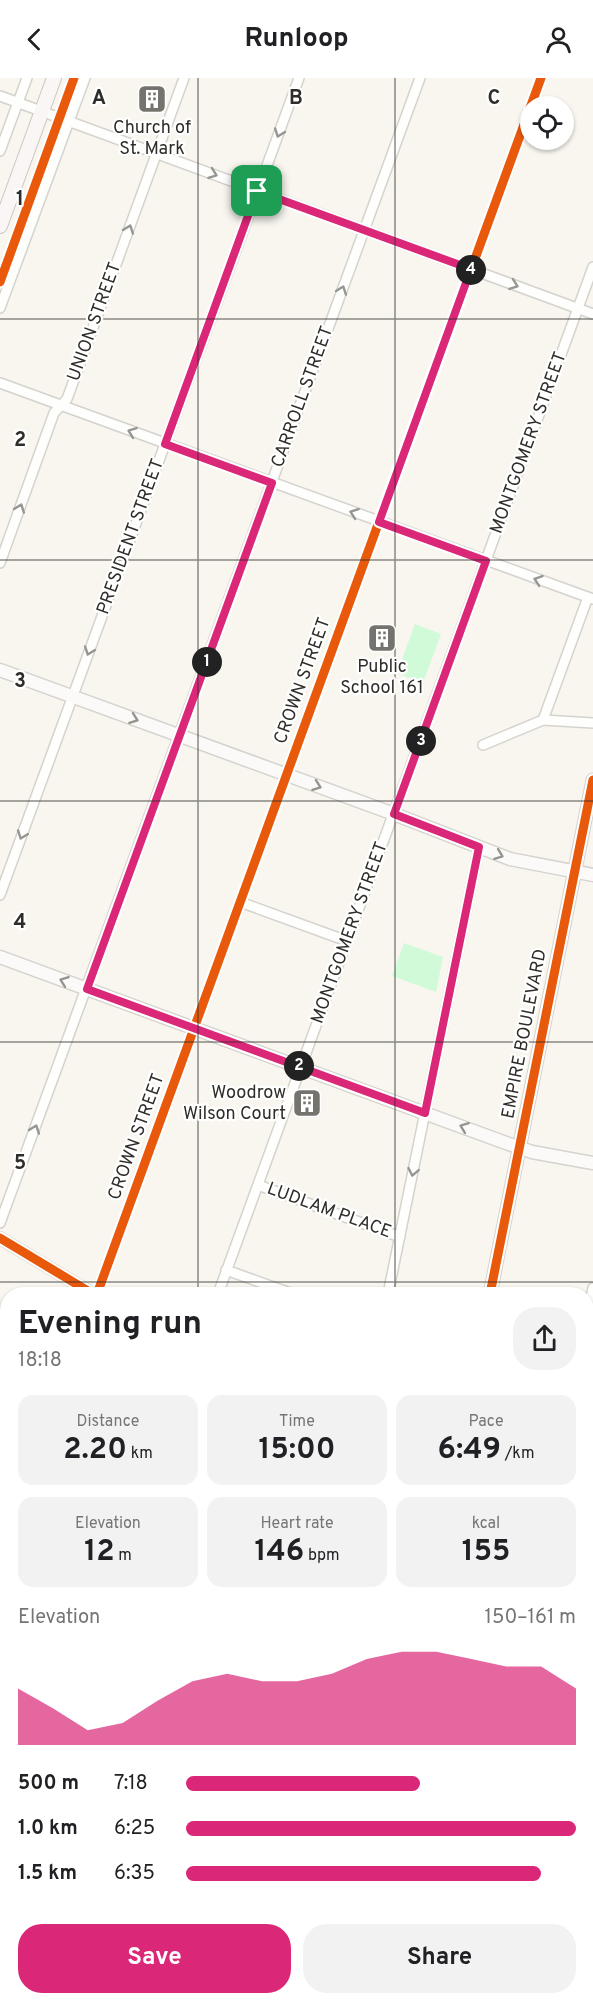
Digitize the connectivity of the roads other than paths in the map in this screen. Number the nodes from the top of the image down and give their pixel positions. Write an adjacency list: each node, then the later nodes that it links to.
1 (27, 78): 9 (street)
2 (54, 78): 10 (main road)
3 (85, 78): 11 (street)
4 (184, 78): 13 (street, UNION STREET)
5 (299, 78): 14 (street, PRESIDENT STREET, one-way to 14)
6 (420, 78): 16 (street, CARROLL STREET)
7 (541, 78): 18 (street, CROWN STREET)
8 (0, 96): 9 (street)
9 (18, 103): 10 (street); 12 (street)
10 (42, 112): 11 (street); 15 (main road)
11 (68, 122): 13 (street); 19 (street)
12 (0, 151)
13 (156, 153): 14 (street, one-way to 14); 23 (street, UNION STREET, one-way to 13)
14 (257, 191): 16 (street); 24 (street, PRESIDENT STREET)
15 (0, 226)
16 (364, 230): 18 (street); 25 (street, CARROLL STREET, one-way to 16)
17 (593, 267): 20 (street, MONTGOMERY STREET)
18 (471, 269): 20 (street, one-way to 20); 26 (street, CROWN STREET)
19 (0, 308)
20 (578, 308): 21 (street); 27 (street, MONTGOMERY STREET)
21 (593, 314)
22 (0, 383): 23 (street)
23 (61, 406): 24 (street, one-way to 23); 28 (street, UNION STREET, one-way to 23)
24 (165, 444): 25 (street); 31 (street, PRESIDENT STREET, one-way to 31)
25 (272, 483): 26 (street, one-way to 25); 34 (street, CARROLL STREET)
26 (379, 522): 27 (street); 36 (street, CROWN STREET)
27 (486, 561): 29 (street, one-way to 27); 38 (street, MONTGOMERY STREET)
28 (0, 563)
29 (590, 598): 32 (street)
30 (0, 670): 31 (main road)
31 (73, 697): 34 (main road, one-way to 34); 42 (street, PRESIDENT STREET, one-way to 42)
32 (543, 720): 33 (street); 35 (street)
33 (593, 723)
34 (179, 736): 36 (main road); 46 (street, CARROLL STREET)
35 (483, 745)
36 (286, 775): 38 (main road, one-way to 38); 43 (street, CROWN STREET)
37 (593, 780): 40 (main road, EMPIRE BOULEVARD)
38 (394, 814): 39 (main road); 44 (street, MONTGOMERY STREET)
39 (479, 847): 40 (main road, one-way to 40); 49 (street)
40 (575, 872): 41 (main road); 50 (main road, EMPIRE BOULEVARD)
41 (593, 875)
42 (0, 895)
43 (240, 902): 44 (street); 47 (street, CROWN STREET)
44 (347, 941): 48 (street, MONTGOMERY STREET)
45 (0, 957): 46 (main road, one-way to 45)
46 (87, 989): 47 (main road); 53 (street, CARROLL STREET, one-way to 46)
47 (194, 1028): 48 (main road); 58 (street, CROWN STREET)
48 (301, 1067): 49 (main road); 52 (street, MONTGOMERY STREET)
49 (425, 1113): 50 (main road, one-way to 49); 54 (street, one-way to 54)
50 (519, 1147): 51 (main road); 62 (main road, EMPIRE BOULEVARD)
51 (593, 1163)
52 (258, 1185): 54 (street, LUDLAM PLACE); 56 (street, MONTGOMERY STREET)
53 (0, 1223)
54 (400, 1236): 61 (street)
55 (0, 1238): 57 (street)
56 (226, 1270): 59 (street, MONTGOMERY STREET); 60 (street)
57 (83, 1287)
58 (98, 1287)
59 (220, 1287)
60 (273, 1287)
61 (389, 1287)
62 (491, 1287)

